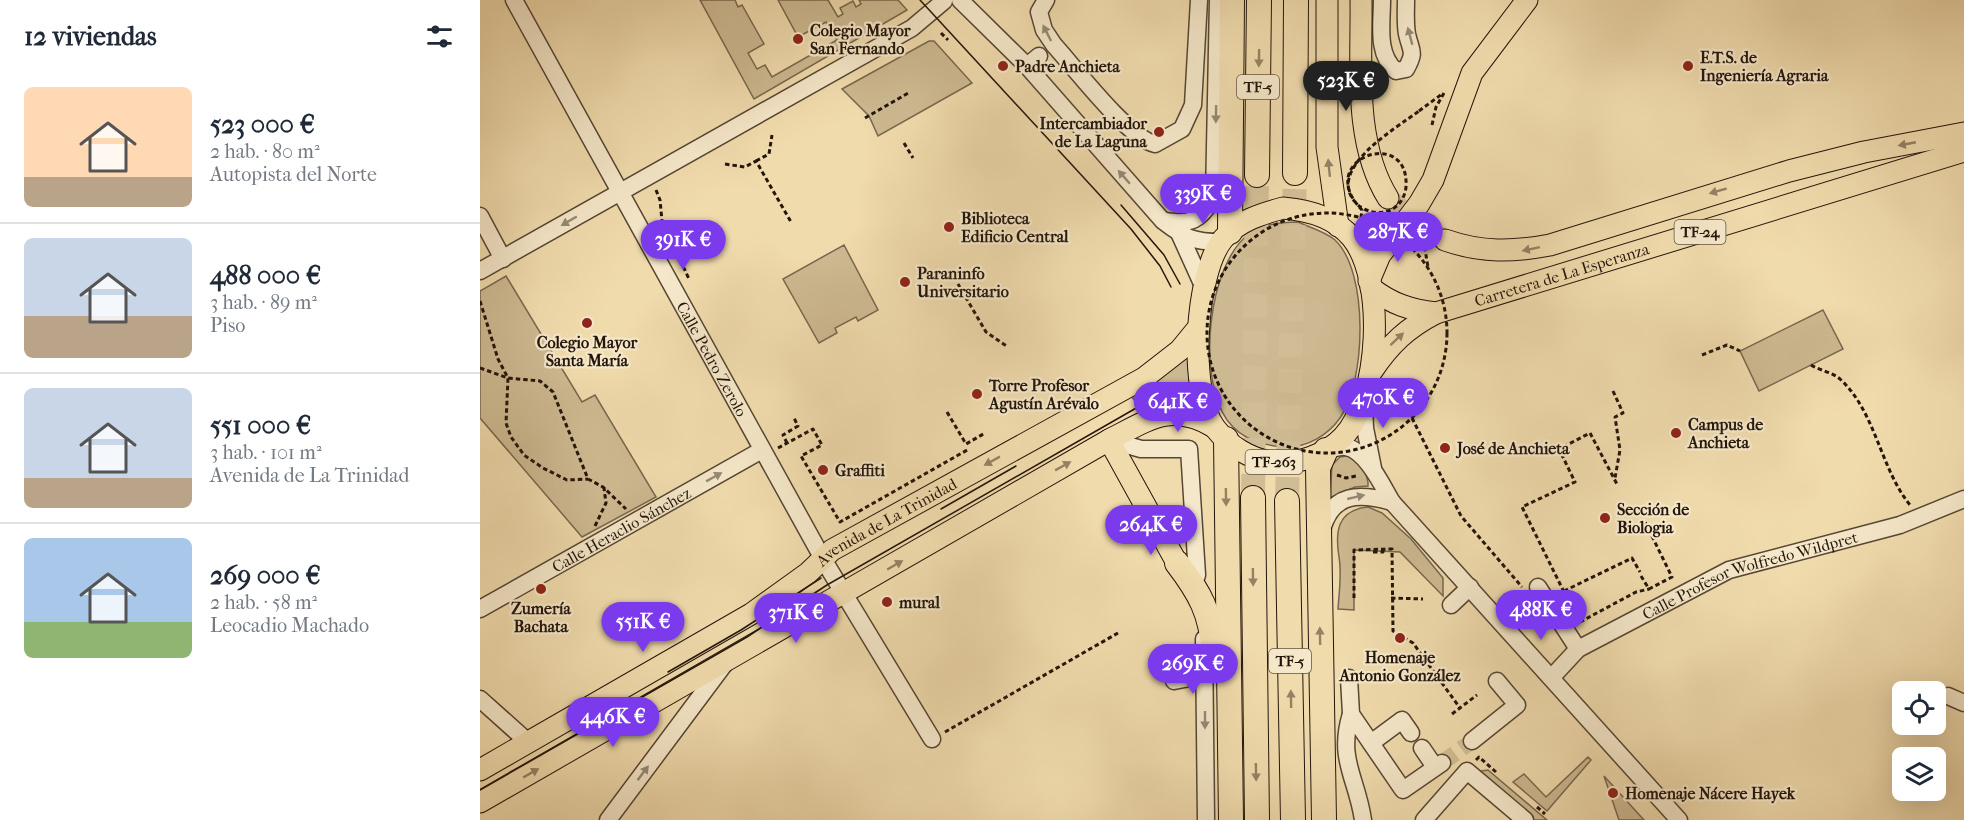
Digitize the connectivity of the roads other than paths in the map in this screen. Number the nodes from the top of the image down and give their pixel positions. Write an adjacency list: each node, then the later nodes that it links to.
1 (514, 0): 21 (street, Calle Pedro Zerolo)
2 (952, 0): 21 (street); 24 (street, one-way to 2)
3 (1046, 0): 13 (street, one-way to 3)
4 (1199, 0): 13 (street)
5 (1259, 0): 20 (highway, TF-5, one-way to 20)
6 (1296, 0): 19 (highway, TF-5)
7 (1327, 0): 26 (main road, one-way to 7)
8 (1360, 0): 22 (main road)
9 (1382, 0): 10 (street, one-way to 10)
10 (1406, 0)
11 (1527, 0): 25 (main road)
12 (1222, 1): 13 (street); 14 (street); 18 (highway)
13 (1197, 28): 14 (street)
14 (1217, 44): 16 (street, one-way to 16)
15 (1964, 132): 28 (main road, one-way to 28)
16 (1216, 142): 18 (street); 24 (street)
17 (1964, 151): 33 (main road, Carretera de La Esperanza / TF-24)
18 (1231, 170): 27 (highway)
19 (1295, 173)
20 (1257, 175)
21 (620, 191): 29 (street, one-way to 29); 40 (street, Calle Pedro Zerolo)
22 (1388, 198)
23 (480, 216): 29 (street)
24 (1182, 229): 27 (street); 32 (street)
25 (1399, 229): 26 (main road); 31 (main road)
26 (1345, 232): 27 (main road); 31 (main road, TF-263)
27 (1226, 237): 32 (main road)
28 (1445, 240)
29 (503, 259): 30 (street)
30 (480, 271)
31 (1370, 284): 33 (main road, Carretera de La Esperanza / TF-24); 35 (main road, TF-263)
32 (1204, 288): 34 (main road)
33 (1436, 313): 35 (main road, Carretera de La Esperanza / TF-24, one-way to 33)
34 (1198, 328): 37 (main road); 49 (main road, Avenida de La Trinidad, one-way to 49)
35 (1366, 385): 41 (main road, TF-263); 42 (street)
36 (1137, 426): 37 (main road); 38 (main road); 39 (street)
37 (1220, 433): 41 (main road, TF-263); 78 (highway, one-way to 78)
38 (1109, 440): 39 (street); 48 (main road); 53 (main road, one-way to 38)
39 (1151, 449): 51 (street)
40 (762, 450): 49 (street, Calle Pedro Zerolo); 55 (street, Calle Heraclio Sánchez, one-way to 40)
41 (1326, 450): 42 (street); 47 (highway)
42 (1373, 469): 46 (street)
43 (1252, 498): 79 (highway, TF-5, one-way to 79)
44 (1964, 499): 56 (street, Calle Profesor Wolfredo Wildpret)
45 (1287, 501): 80 (highway, TF-5, one-way to 45)
46 (1392, 502): 47 (street, one-way to 46); 50 (street)
47 (1318, 545): 81 (highway, one-way to 47)
48 (1177, 562): 51 (highway)
49 (827, 566): 53 (street, Calle Pedro Zerolo); 70 (main road, Avenida de La Trinidad)
50 (1470, 588): 54 (street); 60 (street)
51 (1192, 589): 58 (street); 77 (highway)
52 (1532, 590): 56 (street)
53 (844, 594): 57 (main road); 68 (street, Calle Pedro Zerolo)
54 (1451, 605)
55 (480, 609)
56 (1578, 649): 60 (street, Calle Profesor Wolfredo Wildpret)
57 (728, 660): 74 (main road, one-way to 57); 75 (street, one-way to 57)
58 (1205, 675): 61 (street); 76 (street, one-way to 76)
59 (1349, 678): 66 (street)
60 (1551, 678): 85 (street)
61 (1174, 681)
62 (1497, 681): 69 (street)
63 (1948, 696): 65 (street)
64 (480, 699): 70 (street)
65 (1964, 703)
66 (1351, 714): 71 (street); 82 (street)
67 (1411, 733): 71 (street)
68 (933, 739)
69 (1472, 741)
70 (528, 742): 73 (main road, Avenida de La Trinidad)
71 (1371, 744): 72 (street)
72 (1422, 748)
73 (480, 770)
74 (480, 802)
75 (608, 820)
76 (1206, 820)
77 (1227, 820)
78 (1231, 820)
79 (1257, 820)
80 (1293, 820)
81 (1324, 820)
82 (1363, 820)
83 (1424, 820): 84 (street)
84 (1525, 820)
85 (1679, 820)

